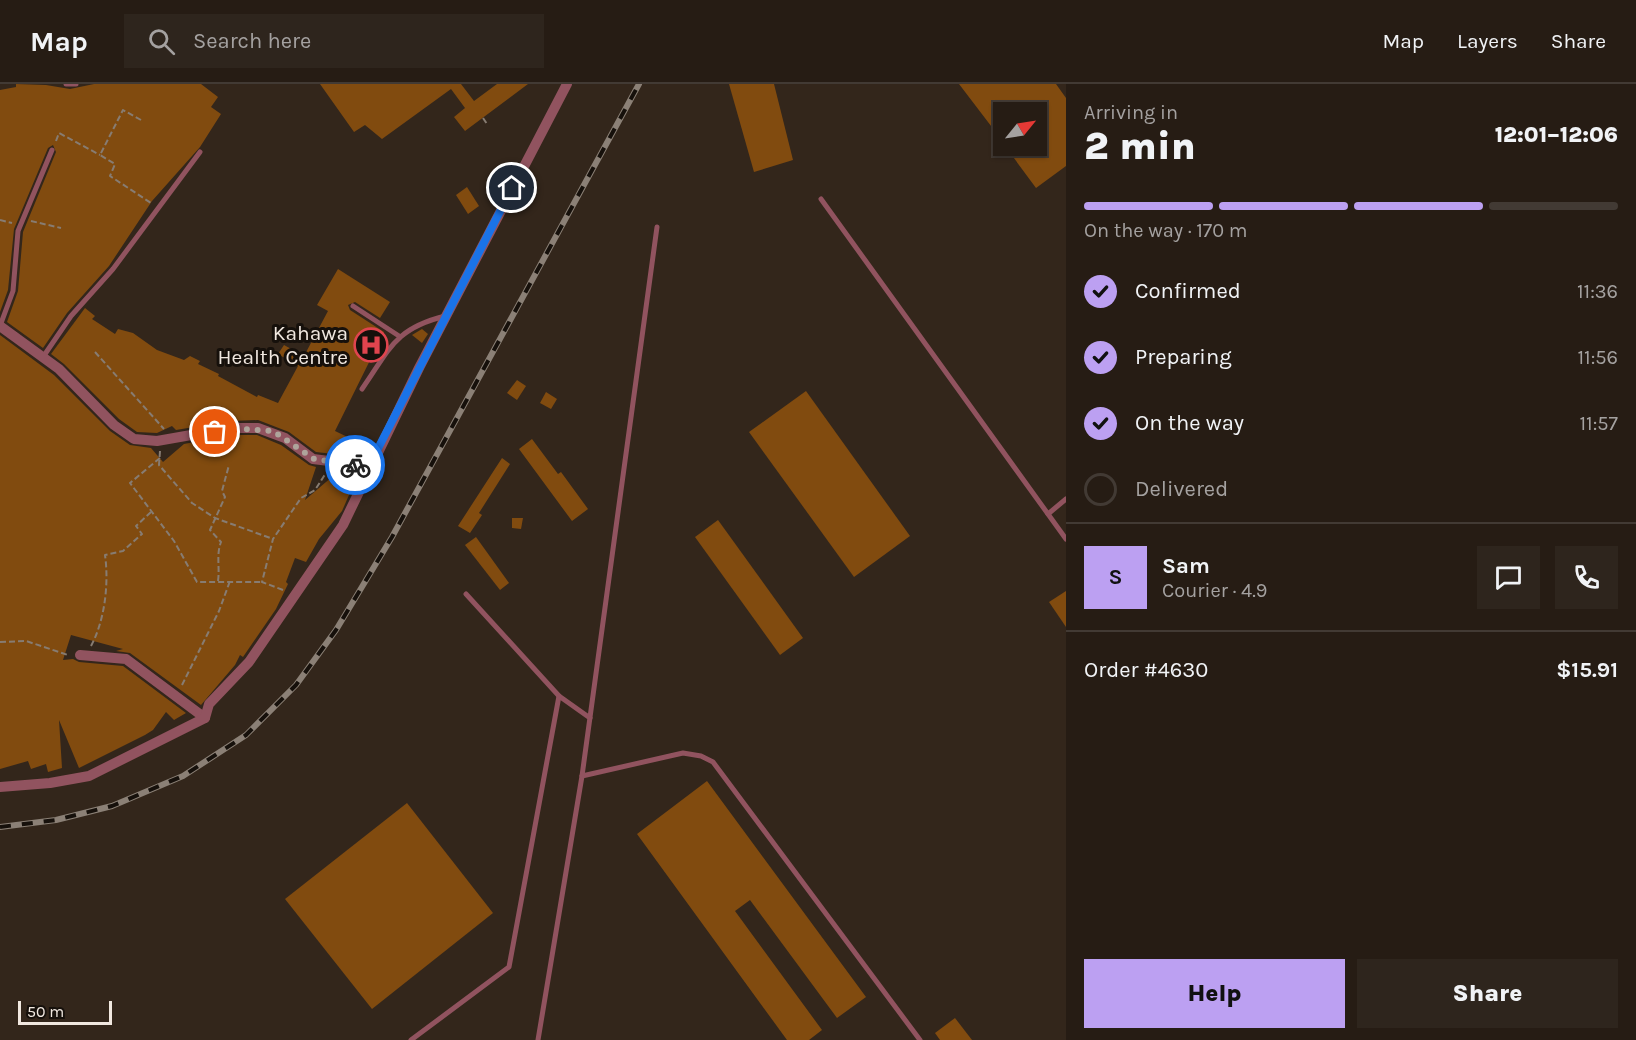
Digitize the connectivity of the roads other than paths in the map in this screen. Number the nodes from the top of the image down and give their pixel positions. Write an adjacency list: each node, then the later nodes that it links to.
1 (66, 84): 2 (lane)
2 (76, 84)
3 (567, 84): 9 (street)
4 (52, 150): 10 (lane)
5 (200, 152): 12 (lane)
6 (821, 199): 16 (lane)
7 (657, 226): 21 (lane)
8 (353, 306): 11 (lane)
9 (446, 316): 11 (lane); 14 (street)
10 (0, 326): 12 (street)
11 (399, 336): 13 (lane)
12 (42, 358): 14 (street)
13 (362, 389)
14 (369, 466): 22 (street)
15 (1066, 499): 16 (lane)
16 (1048, 514): 17 (lane)
17 (1066, 539)
18 (466, 594): 20 (lane)
19 (83, 655): 22 (street)
20 (559, 696): 21 (lane); 25 (lane)
21 (590, 717): 23 (lane)
22 (205, 718): 24 (street)
23 (582, 776): 26 (lane); 27 (lane)
24 (0, 787)
25 (411, 1040)
26 (538, 1040)
27 (920, 1040)

